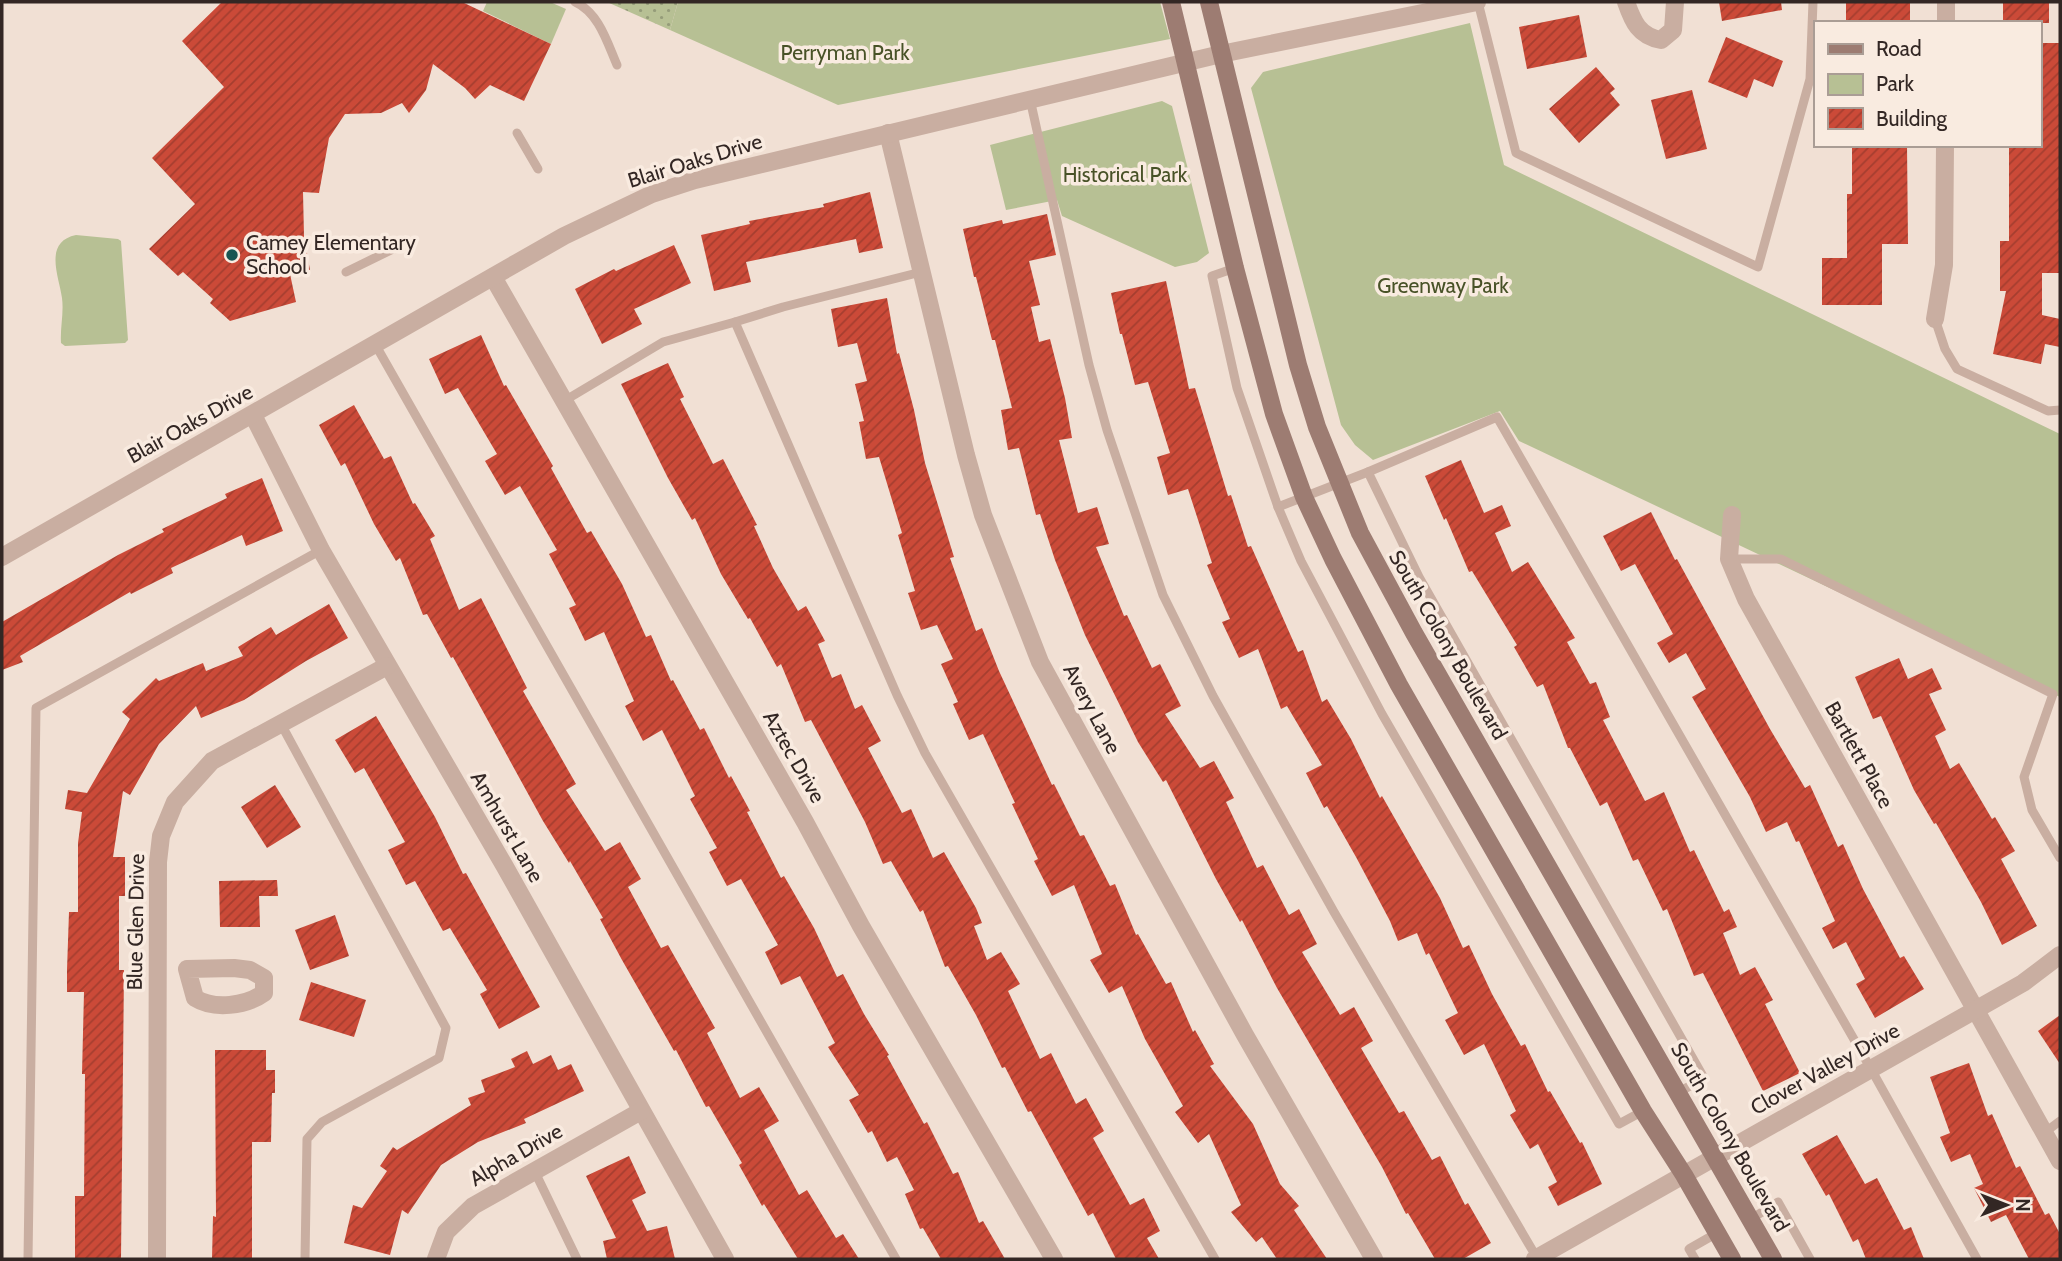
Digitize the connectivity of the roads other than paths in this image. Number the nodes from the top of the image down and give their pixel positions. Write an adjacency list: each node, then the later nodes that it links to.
1 (575, 2): 12 (lane)
2 (1171, 2): 11 (main road)
3 (1209, 2): 10 (main road, South Colony Boulevard)
4 (1477, 2): 7 (lane); 10 (street, Blair Oaks Drive)
5 (1626, 2): 6 (street)
6 (1675, 2)
7 (1812, 2)
8 (1947, 2): 9 (street)
9 (1946, 21)
10 (1221, 54): 11 (street, Blair Oaks Drive); 30 (main road, South Colony Boulevard)
11 (1186, 62): 13 (street, Blair Oaks Drive); 19 (main road)
12 (617, 65)
13 (1030, 99): 15 (street, Blair Oaks Drive); 66 (lane)
14 (517, 133): 17 (lane)
15 (888, 133): 21 (street, Avery Lane); 22 (street, Blair Oaks Drive)
16 (1945, 147): 23 (street)
17 (538, 169)
18 (391, 250): 20 (lane)
19 (1235, 268): 31 (main road); 32 (lane)
20 (346, 272)
21 (921, 272): 24 (lane); 65 (street, Avery Lane)
22 (494, 277): 25 (street, Blair Oaks Drive); 26 (street, Aztec Drive)
23 (1935, 319): 27 (lane)
24 (735, 321): 26 (lane); 64 (lane)
25 (375, 344): 28 (street, Blair Oaks Drive); 62 (lane)
26 (564, 401): 63 (street, Aztec Drive)
27 (2060, 410)
28 (253, 415): 34 (street, Amhurst Lane); 35 (street, Blair Oaks Drive)
29 (1367, 472): 30 (lane); 44 (lane); 45 (lane)
30 (1340, 483): 31 (lane); 45 (main road, South Colony Boulevard)
31 (1304, 497): 32 (lane); 47 (main road)
32 (1278, 507): 47 (lane)
33 (1732, 515): 36 (street, Bartlett Place)
34 (321, 550): 37 (street, Amhurst Lane); 56 (lane)
35 (2, 557)
36 (1729, 559): 39 (lane); 43 (street, Bartlett Place)
37 (387, 666): 38 (street, Blue Glen Drive); 46 (street, Amhurst Lane)
38 (281, 724): 42 (street, Blue Glen Drive); 58 (lane)
39 (2060, 858)
40 (2060, 954): 43 (street, Clover Valley Drive)
41 (187, 969): 42 (street)
42 (158, 970): 57 (street, Blue Glen Drive)
43 (1976, 1010): 44 (street, Clover Valley Drive); 49 (street, Bartlett Place)
44 (1871, 1069): 50 (street, Clover Valley Drive); 71 (lane)
45 (1679, 1092): 50 (main road, South Colony Boulevard)
46 (641, 1111): 52 (street, Alpha Drive); 61 (street, Amhurst Lane)
47 (1643, 1111): 53 (main road)
48 (2060, 1121): 49 (lane)
49 (2044, 1133): 51 (street, Bartlett Place)
50 (1716, 1157): 53 (street, Clover Valley Drive); 54 (main road, South Colony Boulevard)
51 (2060, 1161)
52 (534, 1170): 59 (street, Alpha Drive); 60 (lane)
53 (1684, 1175): 55 (main road); 66 (street, Clover Valley Drive)
54 (1751, 1219): 69 (main road, South Colony Boulevard); 70 (lane)
55 (1717, 1234): 67 (lane); 68 (main road)
56 (29, 1259)
57 (157, 1259)
58 (305, 1259)
59 (436, 1259)
60 (578, 1259)
61 (726, 1259)
62 (896, 1259)
63 (1054, 1259)
64 (1215, 1259)
65 (1374, 1259)
66 (1537, 1259)
67 (1695, 1259)
68 (1732, 1259)
69 (1773, 1259)
70 (1810, 1259)
71 (1977, 1259)

